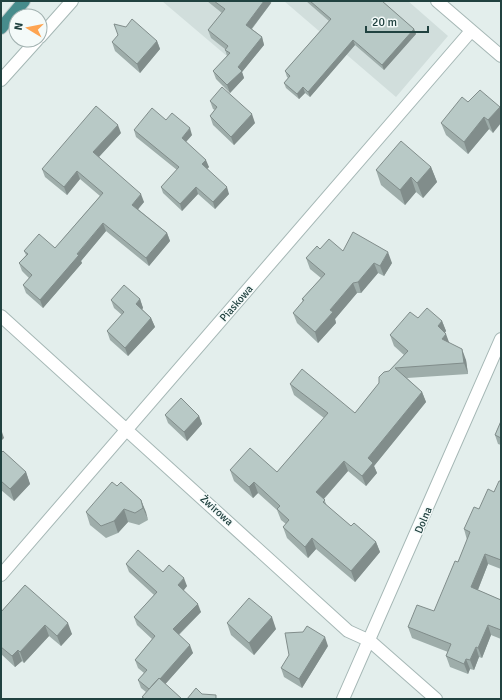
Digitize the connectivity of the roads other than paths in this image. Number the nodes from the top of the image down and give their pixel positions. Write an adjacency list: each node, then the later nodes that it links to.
1 (24, 1): 4 (highway)
2 (72, 1): 5 (street)
3 (437, 1): 6 (street)
4 (1, 28)
5 (48, 28)
6 (471, 31): 8 (street); 12 (street, Piaskowa)
7 (30, 48): 9 (street)
8 (501, 56)
9 (1, 80)
10 (1, 316): 12 (street, Żwirowa)
11 (500, 344): 14 (street, Dolna)
12 (127, 428): 13 (street, Piaskowa); 14 (street, Żwirowa)
13 (1, 574)
14 (370, 641): 15 (street, Dolna); 16 (street, Żwirowa)
15 (343, 699)
16 (436, 699)

